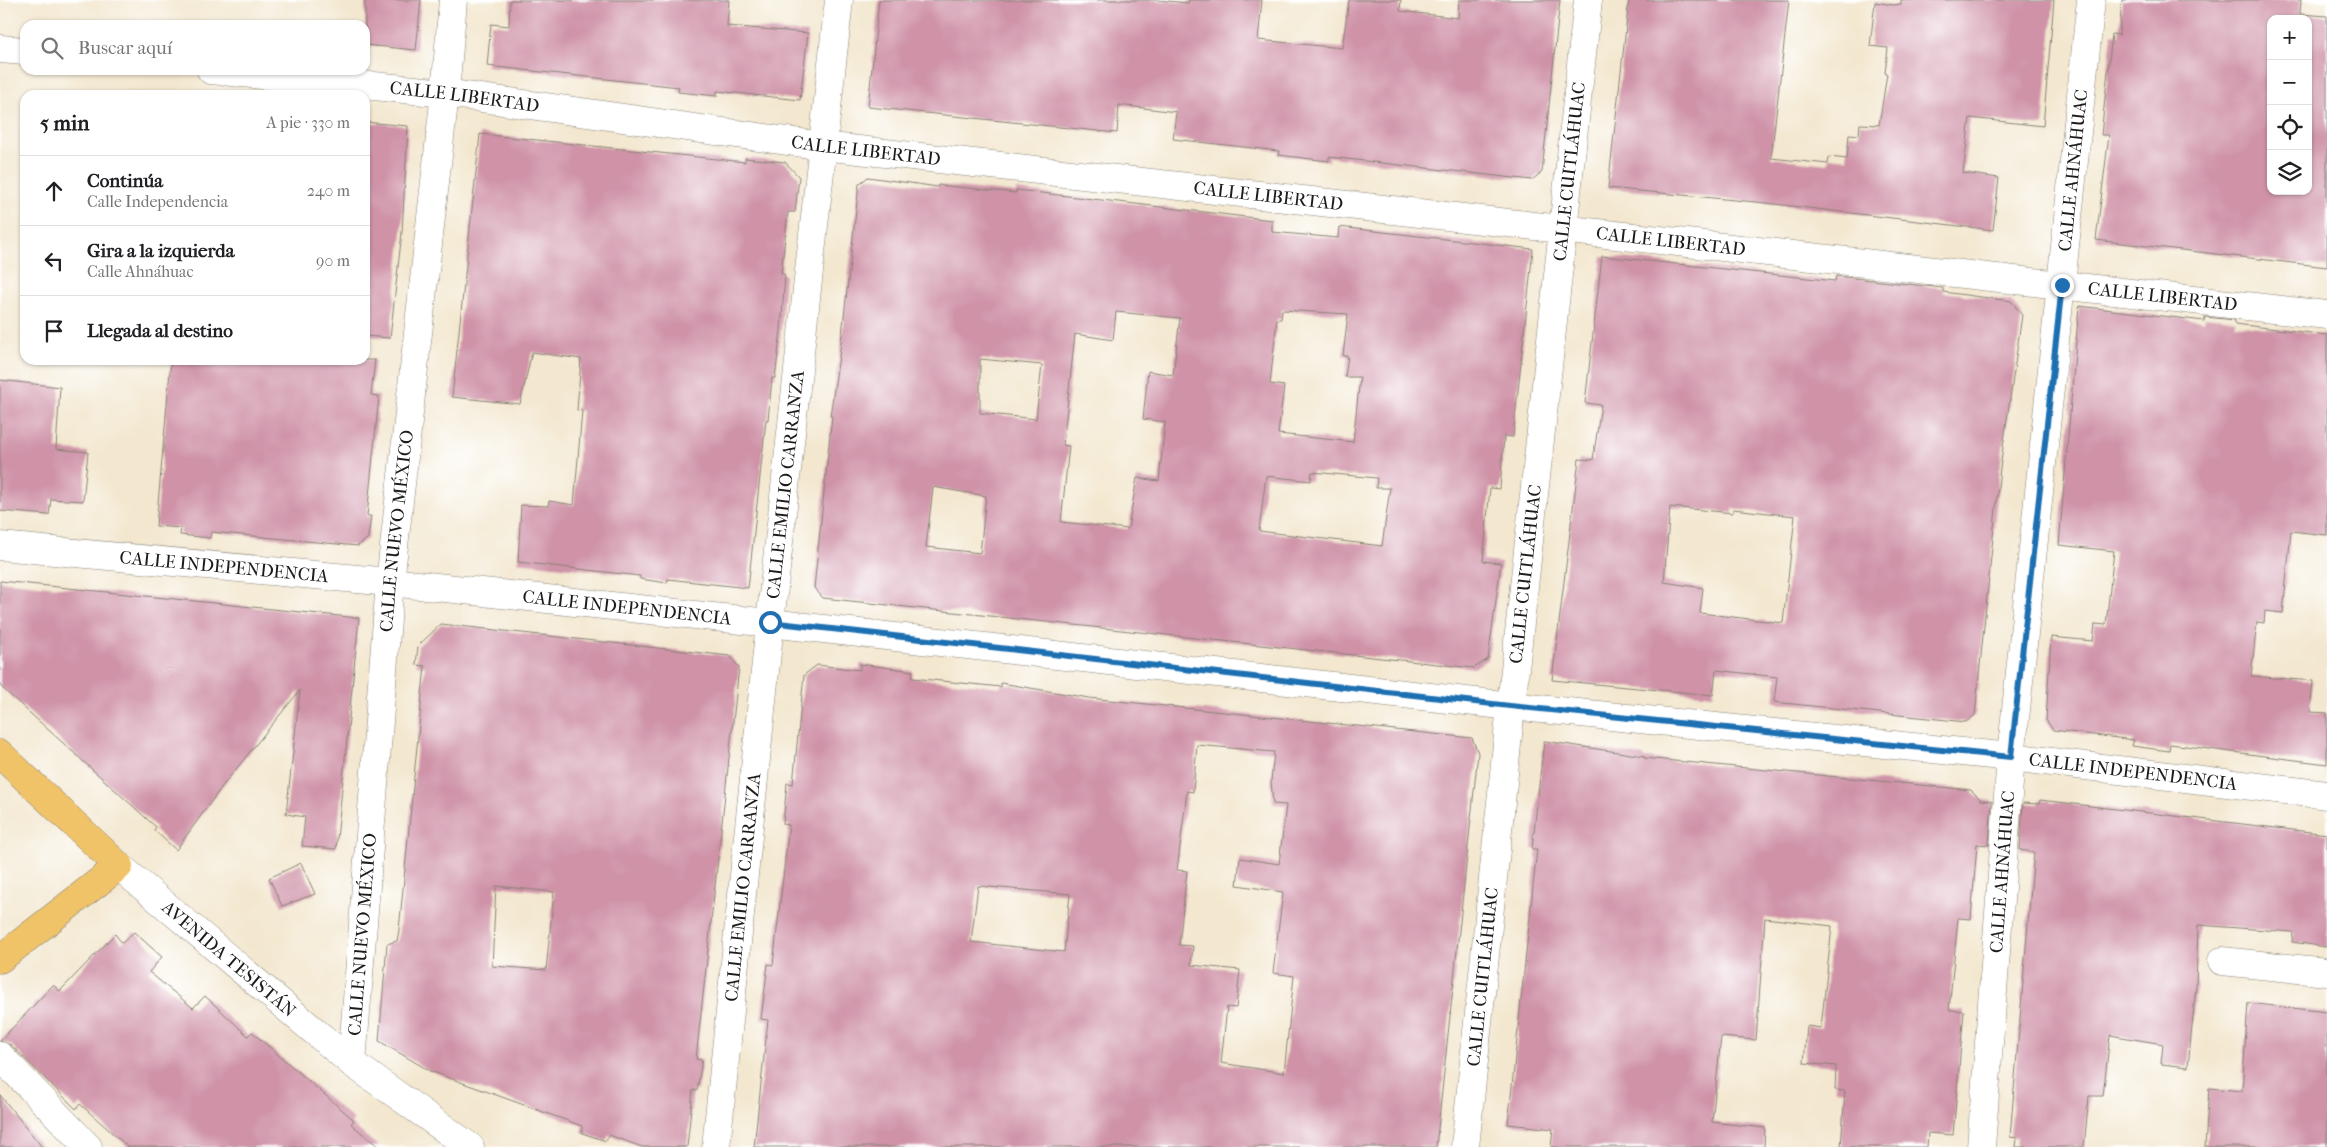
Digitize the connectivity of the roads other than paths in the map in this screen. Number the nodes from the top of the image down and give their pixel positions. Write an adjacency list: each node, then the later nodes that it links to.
1 (453, 0): 8 (street, CALLE NUEVO MÉXICO)
2 (839, 0): 9 (street, CALLE EMILIO CARRANZA)
3 (1588, 0): 10 (street, CALLE CUITLÁHUAC)
4 (2091, 0): 11 (street, CALLE AHNÁHUAC)
5 (0, 49): 6 (street)
6 (20, 51)
7 (260, 75): 8 (street, CALLE LIBERTAD)
8 (445, 94): 9 (street, CALLE LIBERTAD); 14 (street, CALLE NUEVO MÉXICO)
9 (824, 146): 10 (street, CALLE LIBERTAD); 15 (street, CALLE EMILIO CARRANZA)
10 (1563, 229): 11 (street, CALLE LIBERTAD); 16 (street, CALLE CUITLÁHUAC)
11 (2062, 285): 12 (street, CALLE LIBERTAD); 18 (street, CALLE AHNÁHUAC)
12 (2327, 315)
13 (0, 546): 14 (street, CALLE INDEPENDENCIA)
14 (390, 582): 15 (street, CALLE INDEPENDENCIA); 25 (street, CALLE NUEVO MÉXICO)
15 (770, 622): 16 (street, CALLE INDEPENDENCIA); 28 (street, CALLE EMILIO CARRANZA)
16 (1510, 706): 18 (street, CALLE INDEPENDENCIA); 29 (street, CALLE CUITLÁHUAC)
17 (0, 754): 20 (main road, AVENIDA TESISTÁN)
18 (2011, 757): 19 (street, CALLE INDEPENDENCIA); 30 (street, CALLE AHNÁHUAC)
19 (2327, 795)
20 (119, 866): 21 (main road); 25 (street, AVENIDA TESISTÁN)
21 (0, 959)
22 (2222, 961): 23 (street)
23 (2327, 972)
24 (0, 1056): 26 (street)
25 (352, 1063): 27 (street, AVENIDA TESISTÁN)
26 (88, 1147)
27 (470, 1147)
28 (716, 1147)
29 (1465, 1147)
30 (1981, 1147)

